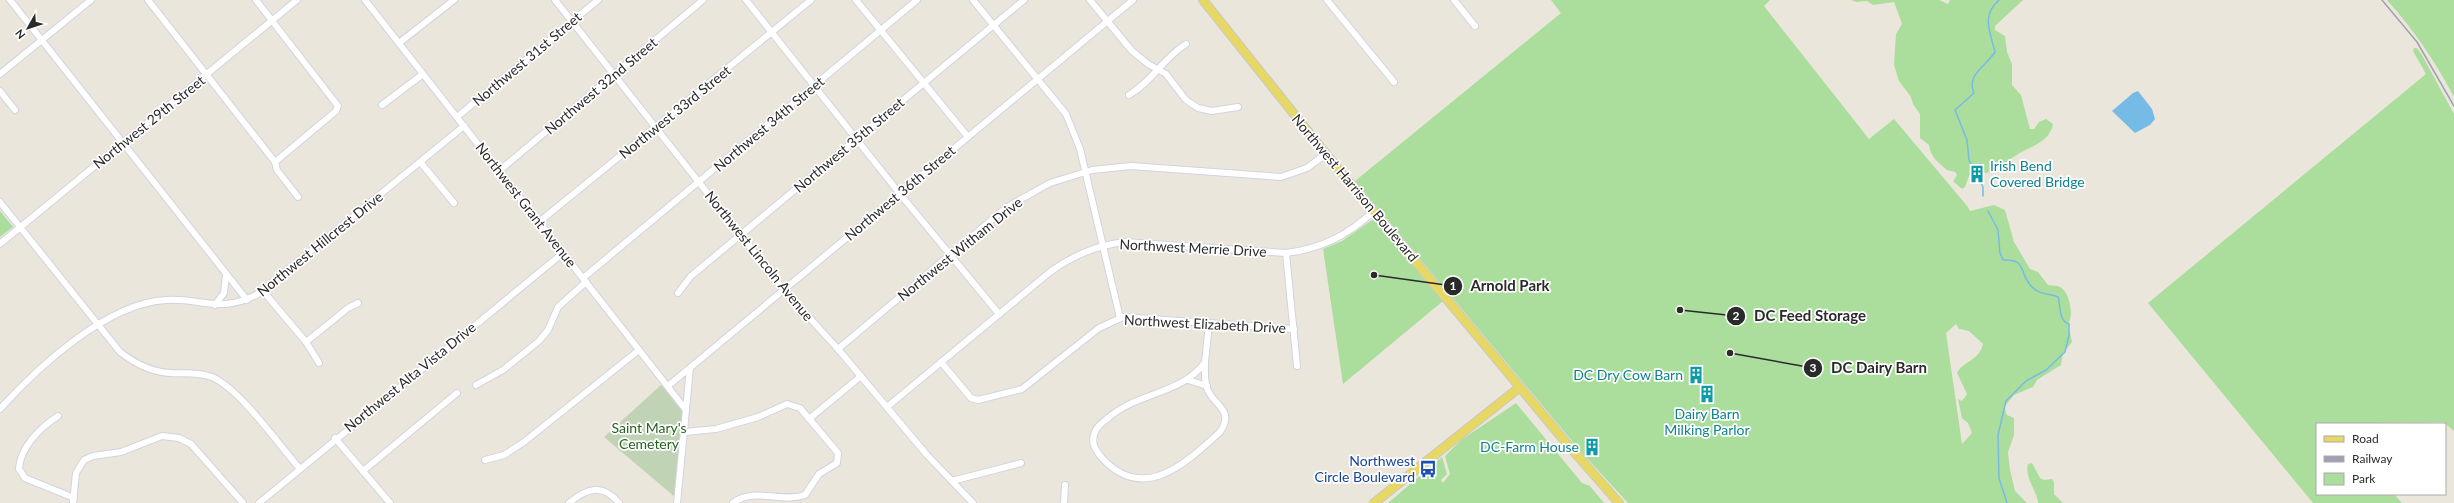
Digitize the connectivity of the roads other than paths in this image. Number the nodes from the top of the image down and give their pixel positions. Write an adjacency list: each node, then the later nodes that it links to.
1 (10, 0): 29 (street)
2 (91, 0): 29 (street)
3 (148, 0): 34 (street)
4 (256, 0): 22 (street)
5 (297, 0): 22 (street, Northwest 29th Street)
6 (365, 0): 30 (street, Northwest Grant Avenue)
7 (454, 0): 30 (street)
8 (555, 0): 24 (street, Northwest Lincoln Avenue)
9 (598, 0): 24 (street, Northwest 31st Street)
10 (703, 0): 36 (street, Northwest 32nd Street)
11 (746, 0): 28 (street)
12 (811, 0): 28 (street, Northwest 33rd Street)
13 (856, 0): 27 (street)
14 (917, 0): 27 (street, Northwest 34th Street)
15 (973, 0): 25 (street)
16 (1024, 0): 25 (street, Northwest 35th Street)
17 (1090, 0): 23 (street)
18 (1133, 0): 23 (street, Northwest 36th Street)
19 (1203, 0): 52 (main road, Northwest Harrison Boulevard)
20 (1327, 0): 38 (street)
21 (1454, 0): 26 (street)
22 (272, 21): 34 (street, Northwest 29th Street); 53 (street)
23 (1107, 21): 32 (street); 37 (street, Northwest 36th Street)
24 (572, 22): 36 (street, Northwest Lincoln Avenue); 46 (street, Northwest 31st Street)
25 (994, 25): 37 (street); 39 (street, Northwest 35th Street)
26 (1476, 26)
27 (881, 30): 39 (street); 40 (street, Northwest 34th Street)
28 (771, 32): 40 (street); 48 (street, Northwest 33rd Street)
29 (42, 40): 33 (street); 51 (street)
30 (399, 43): 35 (street, Northwest Grant Avenue)
31 (1186, 44): 32 (street)
32 (1159, 70): 42 (street); 44 (street)
33 (0, 74)
34 (206, 74): 51 (street, Northwest 29th Street); 53 (street)
35 (423, 74): 43 (street); 46 (street, Northwest Grant Avenue)
36 (614, 75): 48 (street, Northwest Lincoln Avenue); 55 (street, Northwest 32nd Street)
37 (1038, 79): 49 (street, Northwest 36th Street); 56 (street)
38 (1394, 82)
39 (924, 83): 49 (street); 50 (street, Northwest 35th Street)
40 (814, 86): 50 (street); 57 (street, Northwest 34th Street)
41 (0, 91): 45 (street)
42 (1130, 95)
43 (382, 105)
44 (1238, 107)
45 (15, 110)
46 (457, 117): 47 (street, Northwest Grant Avenue)
47 (464, 126): 54 (street, Northwest Hillcrest Drive); 55 (street, Northwest Grant Avenue)
48 (656, 128): 57 (street, Northwest Lincoln Avenue); 63 (street, Northwest 33rd Street)
49 (968, 137): 58 (street, Northwest 36th Street)
50 (856, 139): 58 (street); 65 (street, Northwest 35th Street)
51 (123, 143): 64 (street, Northwest 29th Street); 71 (street)
52 (1326, 154): 56 (street, Northwest Witham Drive); 62 (main road, Northwest Harrison Boulevard)
53 (275, 162): 59 (street)
54 (421, 163): 61 (street); 74 (street, Northwest Hillcrest Drive)
55 (499, 171): 63 (street, Northwest Grant Avenue)
56 (1085, 172): 67 (street); 70 (street, Northwest Witham Drive)
57 (699, 182): 65 (street, Northwest Lincoln Avenue); 72 (street, Northwest 34th Street)
58 (900, 194): 70 (street); 73 (street, Northwest 36th Street)
59 (298, 197)
60 (0, 202): 64 (street)
61 (454, 203)
62 (1374, 211): 69 (street, Northwest Merrie Drive); 97 (main road, Northwest Harrison Boulevard)
63 (540, 222): 68 (street, Northwest Grant Avenue)
64 (20, 227): 66 (street, Northwest 29th Street); 82 (street)
65 (741, 235): 73 (street, Northwest Lincoln Avenue); 75 (street, Northwest 35th Street)
66 (0, 244)
67 (1103, 245): 69 (street, Northwest Merrie Drive); 79 (street, Northwest Merrie Drive); 80 (street)
68 (563, 253): 72 (street, Northwest Grant Avenue); 105 (street, Northwest Alta Vista Drive)
69 (1286, 254): 83 (street)
70 (951, 255): 79 (street); 85 (street, Northwest Witham Drive)
71 (226, 275): 76 (street); 78 (street)
72 (584, 280): 86 (street, Northwest Grant Avenue); 94 (street, Northwest 34th Street)
73 (784, 290): 85 (street, Northwest Lincoln Avenue); 91 (street, Northwest 36th Street)
74 (263, 291): 76 (street, Northwest Hillcrest Drive); 84 (street)
75 (678, 293)
76 (247, 300): 78 (street, Northwest Hillcrest Drive)
77 (358, 303): 84 (street)
78 (215, 305): 82 (street, Northwest Hillcrest Drive)
79 (999, 314): 87 (street, Northwest Merrie Drive)
80 (1120, 318): 81 (street, Northwest Elizabeth Drive); 87 (street, Northwest Elizabeth Drive)
81 (1209, 324): 83 (street, Northwest Elizabeth Drive); 88 (street)
82 (97, 325): 100 (street, Northwest Hillcrest Drive); 108 (street)
83 (1294, 329): 90 (street)
84 (306, 342): 89 (street)
85 (838, 349): 92 (street, Northwest Lincoln Avenue)
86 (639, 350): 95 (street, Northwest Grant Avenue); 106 (street)
87 (941, 362): 99 (street, Northwest Merrie Drive)
88 (1205, 362): 93 (street); 96 (street)
89 (319, 363)
90 (1297, 366)
91 (690, 368): 95 (street, Northwest 36th Street); 101 (street)
92 (861, 376): 99 (street, Northwest Lincoln Avenue); 103 (street)
93 (1188, 380): 96 (street); 96 (street)
94 (476, 385)
95 (668, 386): 101 (street, Northwest Grant Avenue)
96 (1206, 386)
97 (1520, 387): 122 (main road); 123 (main road, Northwest Harrison Boulevard)
98 (457, 393): 109 (street)
99 (887, 407): 110 (street, Northwest Lincoln Avenue)
100 (0, 409)
101 (686, 410): 104 (street)
102 (58, 416): 112 (street)
103 (809, 419): 104 (street); 119 (street)
104 (685, 432): 118 (street)
105 (335, 438): 108 (street, Northwest Alta Vista Drive); 109 (street)
106 (485, 460)
107 (1021, 463): 110 (street)
108 (300, 469): 114 (street, Northwest Alta Vista Drive)
109 (363, 471): 115 (street)
110 (952, 481): 120 (street, Northwest Lincoln Avenue)
111 (1065, 485): 121 (street)
112 (73, 500): 113 (street)
113 (243, 503)
114 (259, 503)
115 (390, 503)
116 (569, 503): 117 (street)
117 (619, 503)
118 (677, 503)
119 (733, 503)
120 (974, 503)
121 (1064, 503)
122 (1374, 503)
123 (1619, 503)

